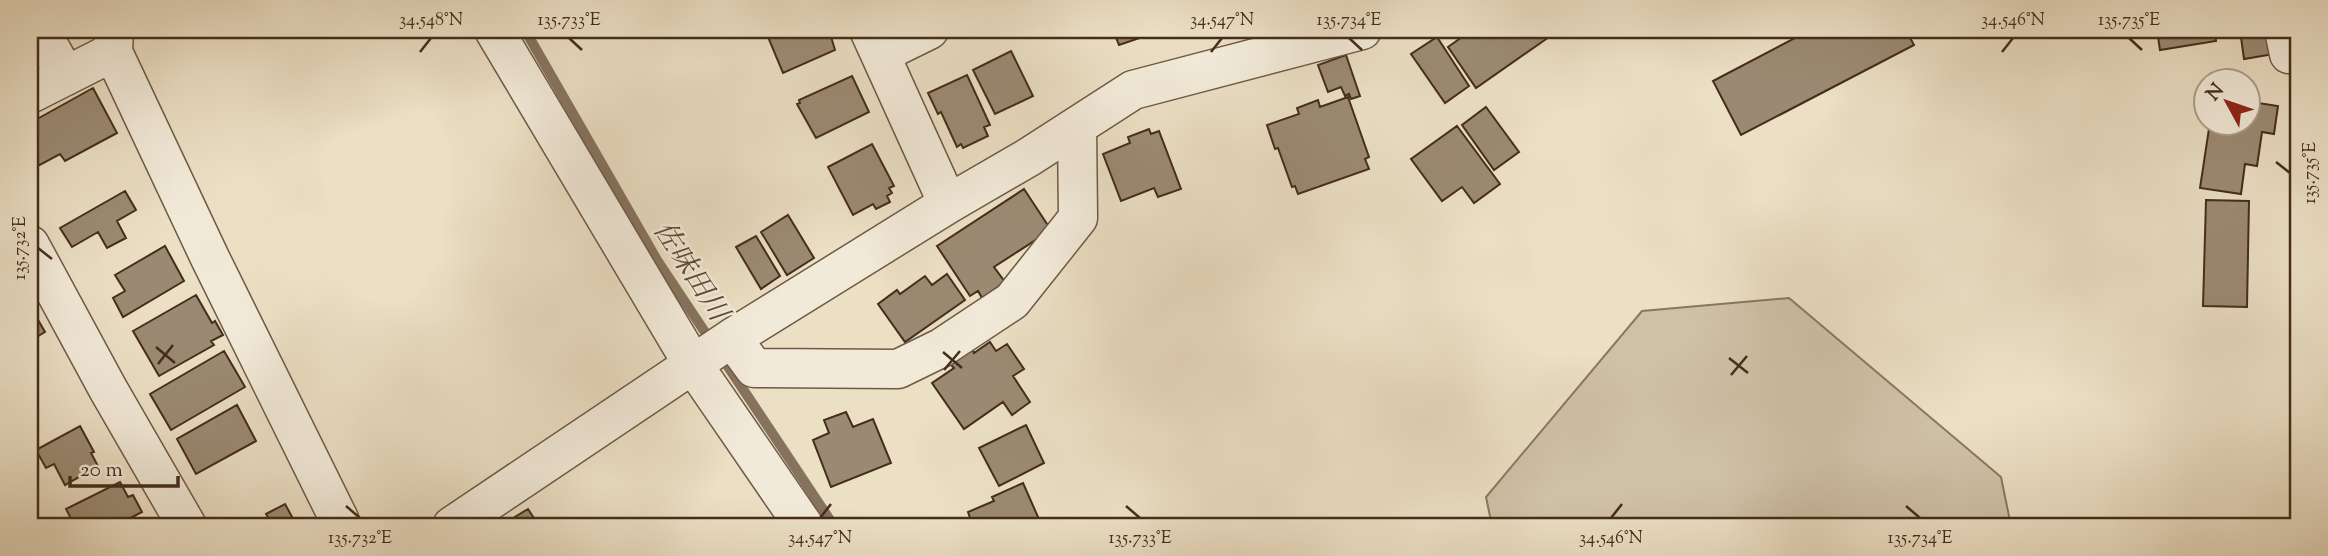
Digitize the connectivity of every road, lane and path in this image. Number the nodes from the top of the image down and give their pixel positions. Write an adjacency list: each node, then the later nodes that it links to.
1 (40, 30): 7 (street)
2 (494, 30): 13 (street)
3 (929, 30): 6 (street)
4 (1362, 30): 9 (street)
5 (113, 41): 7 (street); 15 (street)
6 (874, 42): 10 (street)
7 (66, 75): 8 (street)
8 (30, 94)
9 (1077, 127): 10 (street); 12 (street)
10 (948, 204): 12 (street)
11 (30, 245): 14 (street)
12 (732, 338): 13 (street)
13 (692, 363): 16 (street); 17 (street)
14 (187, 526)
15 (341, 526)
16 (452, 526)
17 (804, 526)

